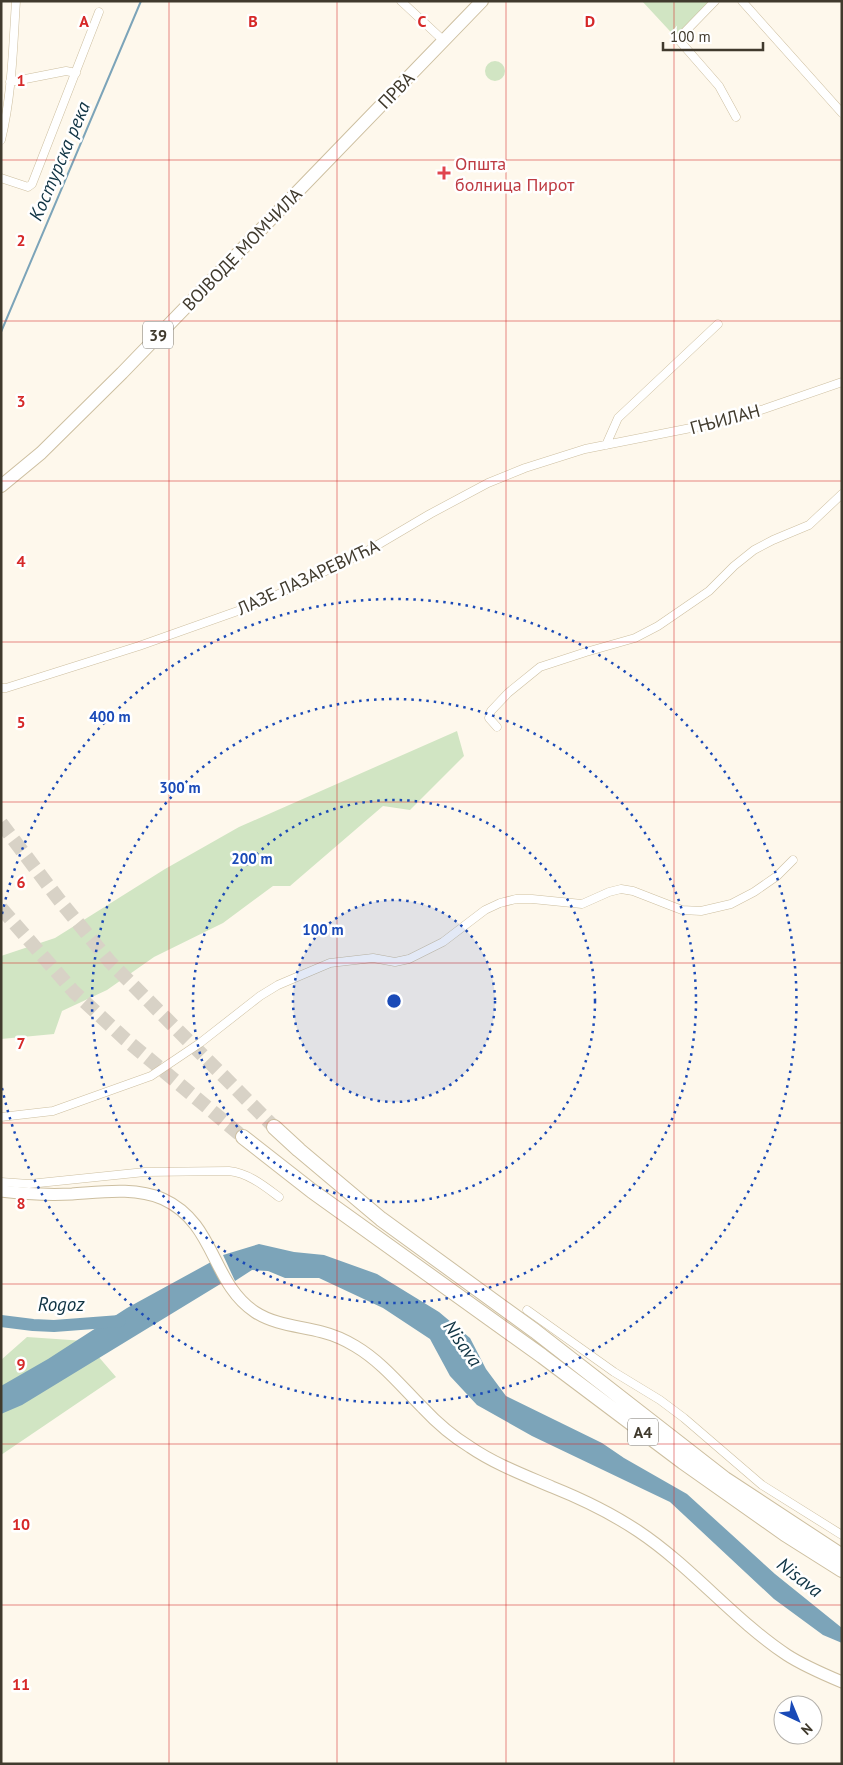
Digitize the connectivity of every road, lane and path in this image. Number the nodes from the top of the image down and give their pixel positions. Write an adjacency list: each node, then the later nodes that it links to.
1 (16, 1): 9 (street)
2 (402, 1): 7 (street)
3 (482, 1): 7 (main road, ПРВА / 39)
4 (714, 1): 11 (street)
5 (742, 1): 10 (street)
6 (99, 12): 8 (street)
7 (444, 41): 14 (main road, ПРВА / 39)
8 (76, 73): 9 (street); 13 (street)
9 (10, 82): 12 (street)
10 (842, 113)
11 (736, 116)
12 (1, 140)
13 (1, 178)
14 (311, 179): 18 (main road, ВОЈВОДЕ МОМЧИЛА / 39)
15 (718, 324): 17 (street)
16 (842, 382): 17 (street, ГЊИЛАН)
17 (606, 445): 20 (street, ЛАЗЕ ЛАЗАРЕВИЋА)
18 (1, 486)
19 (842, 494): 21 (street)
20 (1, 688)
21 (497, 727)
22 (793, 860): 23 (street)
23 (1, 1117)
24 (274, 1126): 31 (highway, A4)
25 (244, 1137): 32 (highway, A4)
26 (1, 1182): 28 (street)
27 (1, 1191): 33 (main road)
28 (279, 1196)
29 (528, 1310): 30 (street)
30 (842, 1535)
31 (842, 1556)
32 (842, 1570)
33 (842, 1682)

